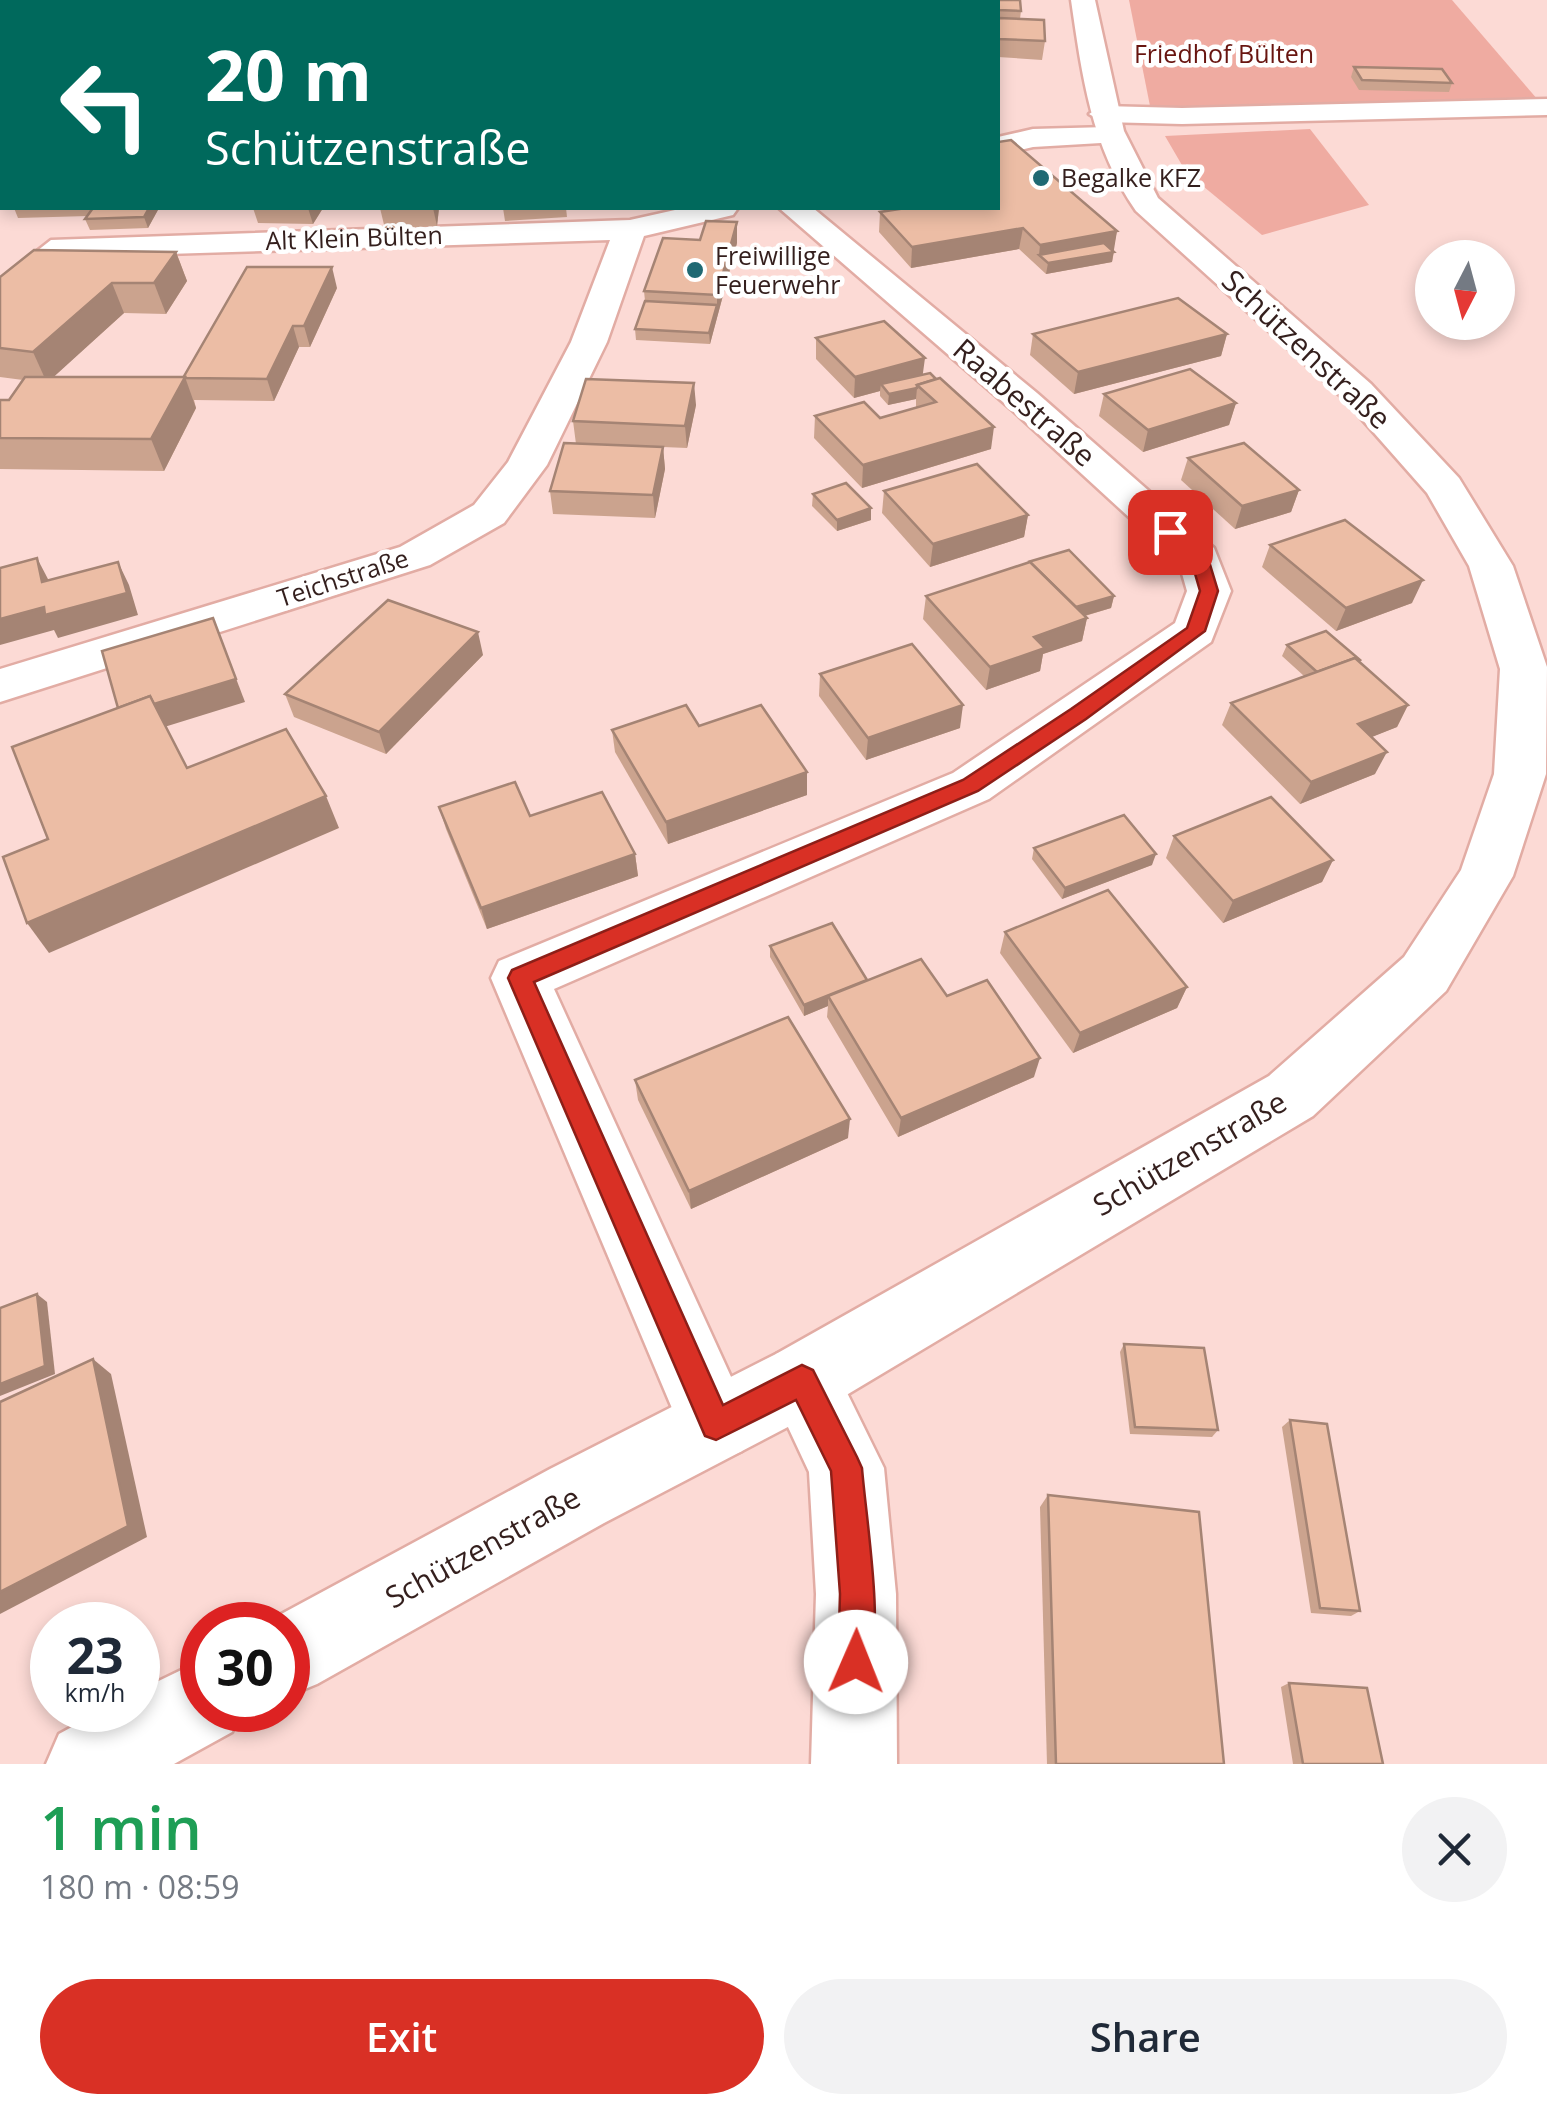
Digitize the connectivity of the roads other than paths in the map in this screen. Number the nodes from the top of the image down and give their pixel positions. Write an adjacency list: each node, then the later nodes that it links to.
1 (1083, 0): 3 (street, Schützenstraße)
2 (1547, 107): 3 (street)
3 (1105, 125): 4 (street); 11 (street, Schützenstraße)
4 (1000, 146)
5 (714, 210): 7 (street, Alt Klein Bülten)
6 (796, 210): 14 (street, Raabestraße)
7 (630, 230): 8 (street, Alt Klein Bülten); 12 (street, Teichstraße)
8 (63, 247): 9 (street, Alt Klein Bülten); 10 (street)
9 (0, 254)
10 (0, 297)
11 (1535, 671): 13 (street, Schützenstraße)
12 (0, 686)
13 (802, 1380): 14 (street, Schützenstraße); 18 (street)
14 (716, 1425): 15 (street, Schützenstraße)
15 (310, 1644)
16 (180, 1714): 17 (street)
17 (90, 1764)
18 (854, 1764)

